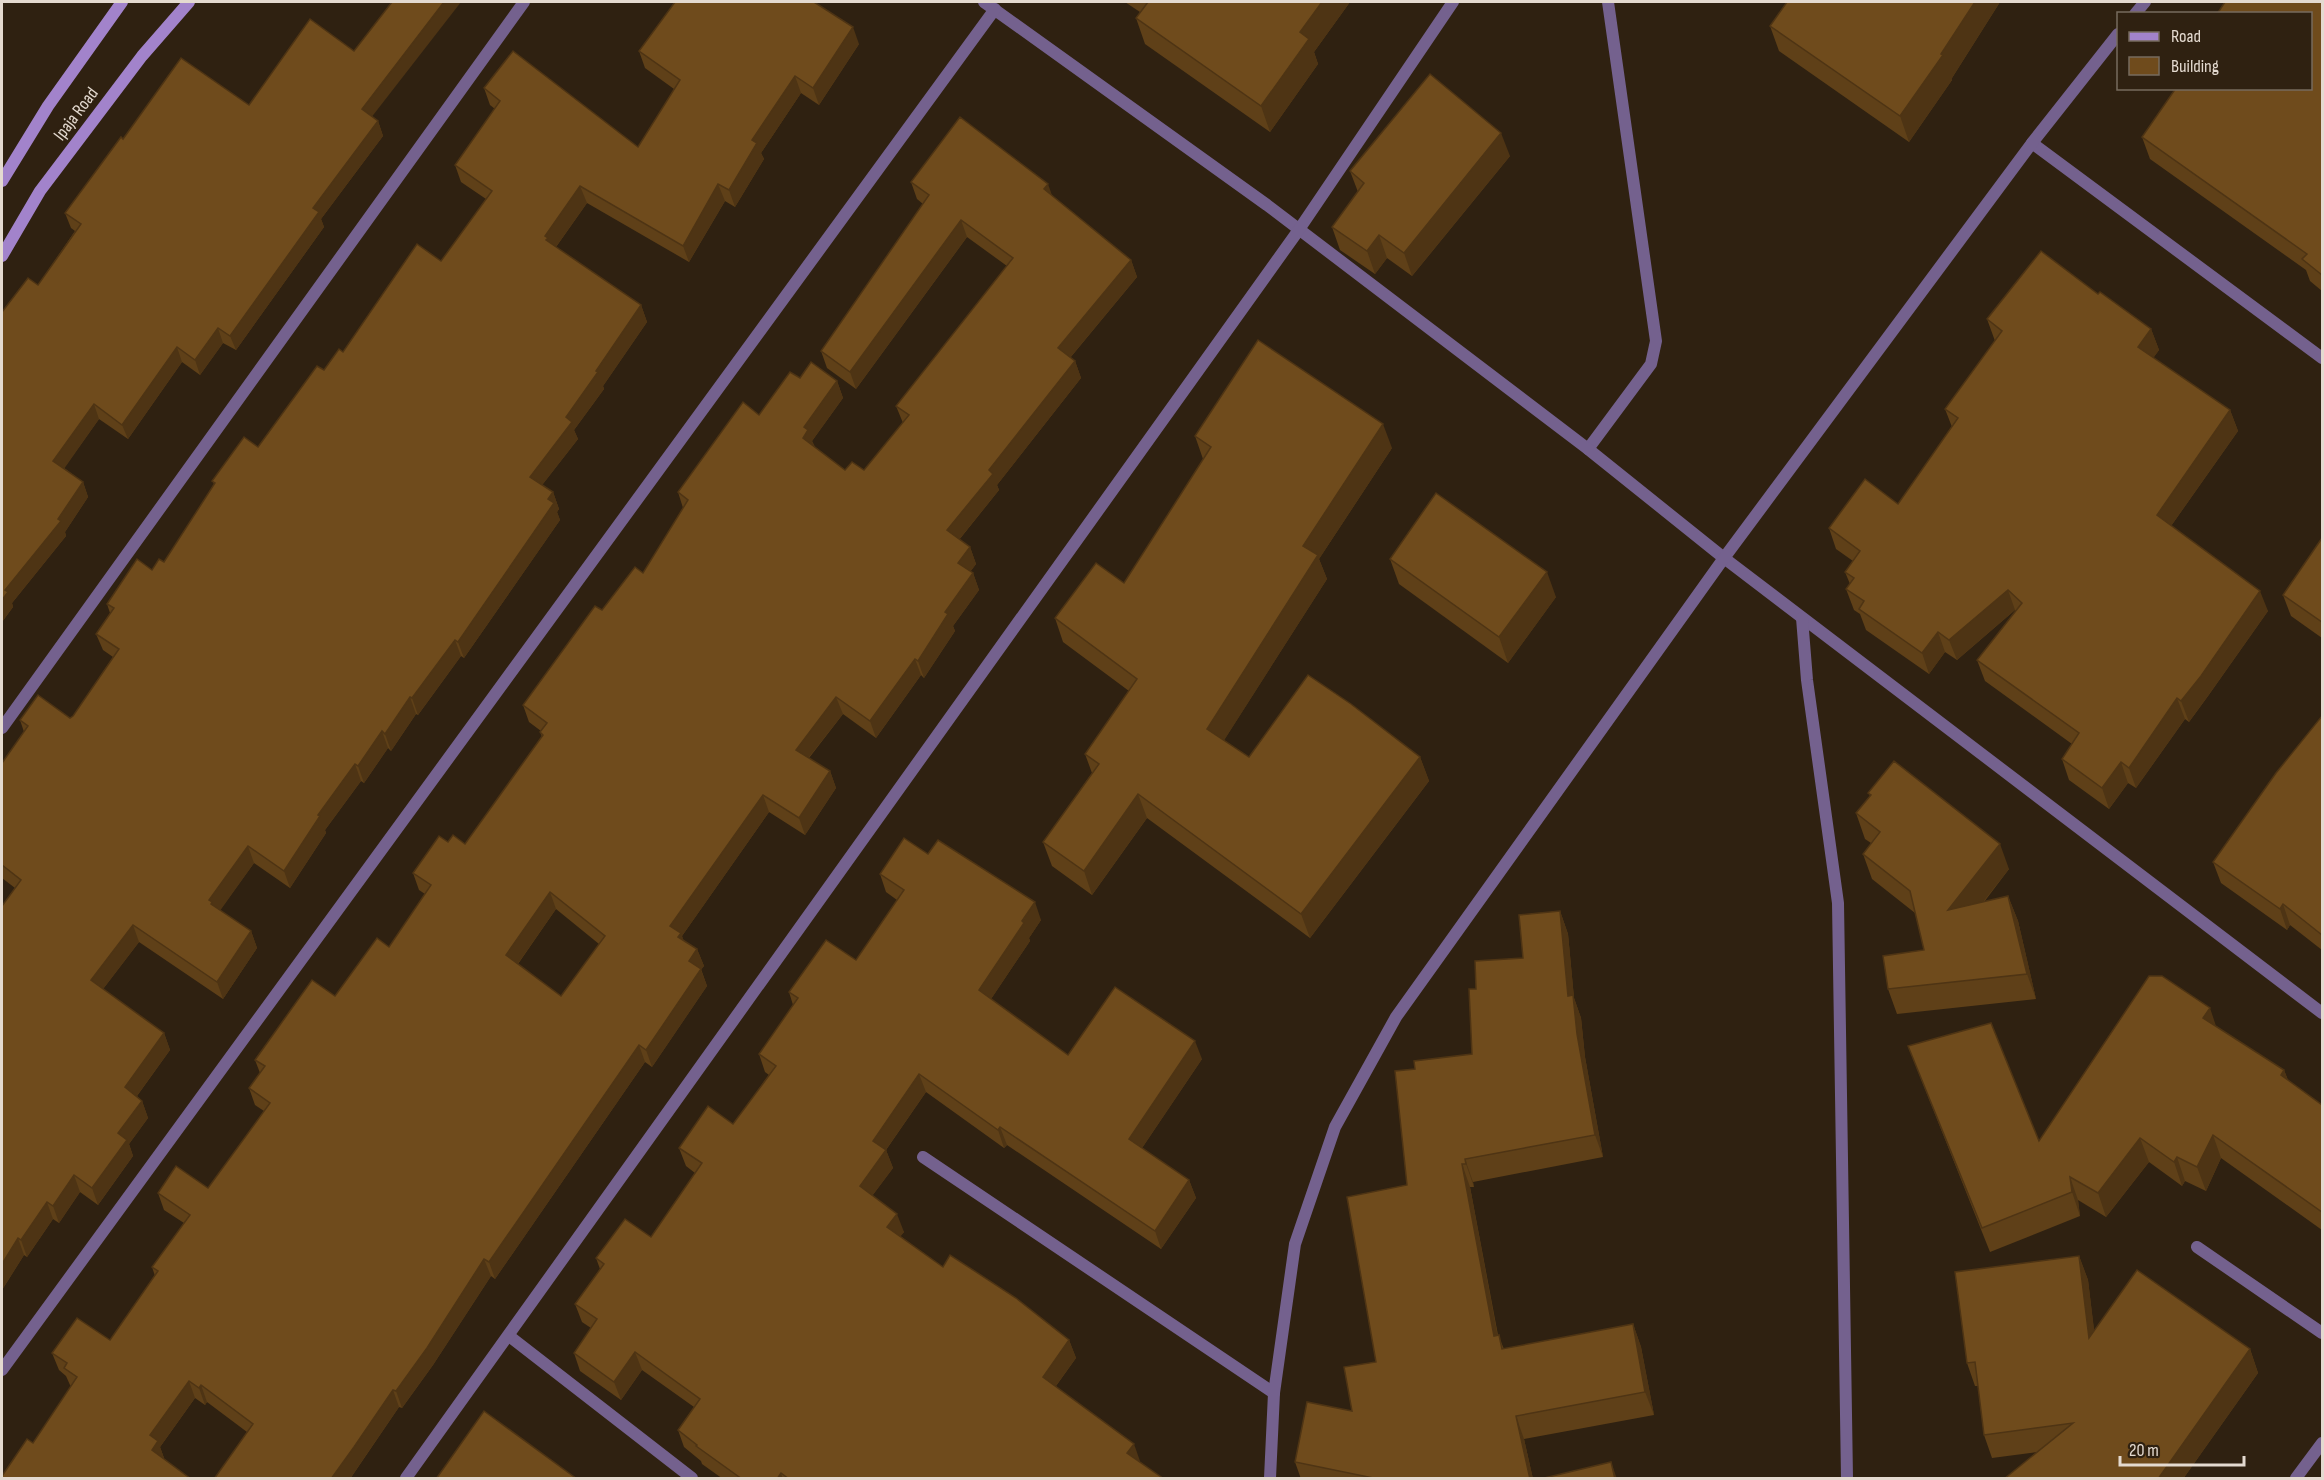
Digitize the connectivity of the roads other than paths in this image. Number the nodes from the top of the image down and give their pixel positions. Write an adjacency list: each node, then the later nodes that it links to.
1 (122, 2): 10 (main road, Ipaja Road)
2 (189, 2): 12 (main road, Ipaja Road)
3 (524, 2): 17 (street)
4 (984, 2): 7 (street)
5 (1453, 2): 11 (street)
6 (1608, 2): 14 (street)
7 (995, 9): 11 (street); 23 (street)
8 (2117, 35): 9 (street)
9 (2032, 143): 13 (street); 15 (street)
10 (2, 181)
11 (1298, 231): 14 (street); 22 (street)
12 (2, 256)
13 (2322, 358)
14 (1588, 449): 15 (street)
15 (1724, 558): 16 (street); 24 (street)
16 (1802, 618): 18 (street); 29 (street)
17 (2, 728)
18 (2322, 1013)
19 (923, 1157): 24 (street)
20 (2197, 1247): 21 (street)
21 (2322, 1333)
22 (509, 1336): 26 (street); 27 (street)
23 (2, 1370)
24 (1274, 1393): 28 (street)
25 (2322, 1443): 30 (street)
26 (406, 1479)
27 (692, 1479)
28 (1270, 1479)
29 (1847, 1479)
30 (2296, 1479)

